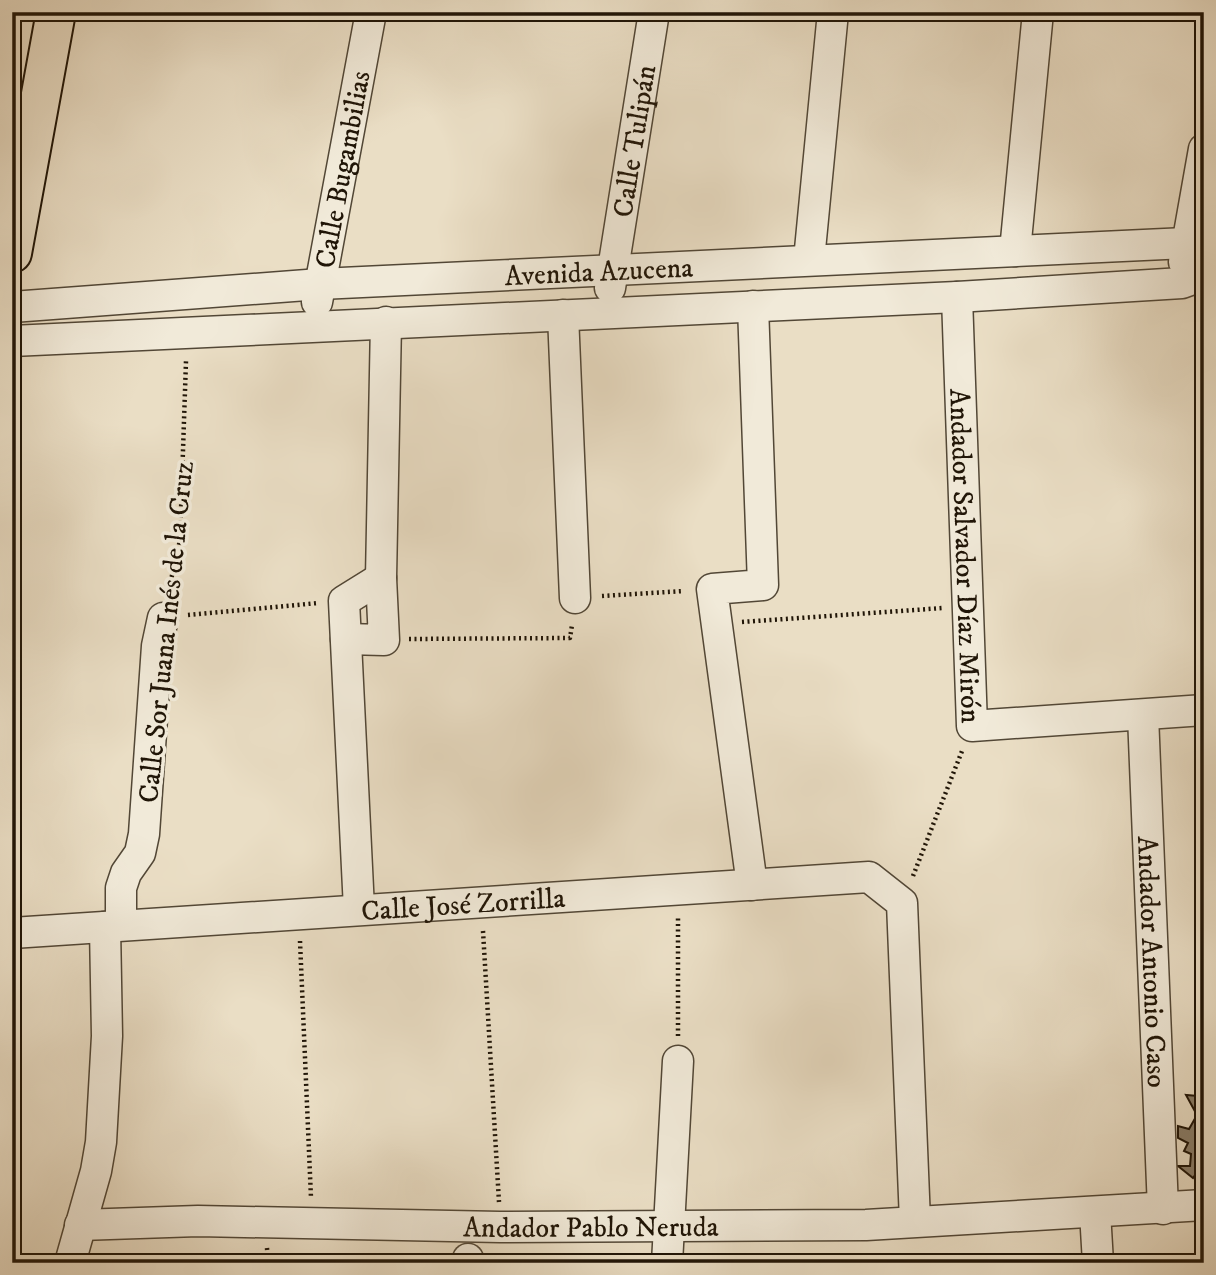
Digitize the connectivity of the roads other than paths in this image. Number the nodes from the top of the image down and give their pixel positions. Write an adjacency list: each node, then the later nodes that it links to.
1 (56, 12): 9 (main road)
2 (371, 12): 13 (street, Calle Bugambilias)
3 (654, 12): 11 (street, Calle Tulipán)
4 (833, 12): 10 (street)
5 (1038, 12): 8 (street)
6 (1204, 149): 7 (street)
7 (1195, 245): 8 (street, Avenida Azucena); 12 (street)
8 (1015, 251): 10 (street, Avenida Azucena)
9 (12, 253)
10 (809, 260): 11 (street, Avenida Azucena)
11 (612, 269): 13 (street, Avenida Azucena); 17 (street, Calle Tulipán)
12 (1193, 279): 14 (street, Avenida Azucena)
13 (320, 284): 16 (street, Avenida Azucena); 20 (street, Calle Bugambilias)
14 (957, 297): 15 (street, Avenida Azucena); 27 (street, Andador Salvador Díaz Mirón)
15 (754, 306): 17 (street, Avenida Azucena); 28 (street)
16 (12, 307)
17 (606, 313): 18 (street, Avenida Azucena)
18 (563, 315): 19 (street, Avenida Azucena); 23 (street)
19 (386, 322): 20 (street, Avenida Azucena); 22 (street)
20 (312, 326): 21 (street, Avenida Azucena)
21 (12, 341)
22 (381, 578): 25 (street); 25 (street)
23 (575, 598)
24 (163, 618): 30 (street, Calle Sor Juana Inés de la Cruz)
25 (346, 639): 29 (street)
26 (1204, 710): 27 (street)
27 (1143, 715): 34 (street, Andador Antonio Caso)
28 (752, 885): 29 (street, Calle José Zorrilla); 36 (street, Calle José Zorrilla)
29 (359, 909): 30 (street, Calle José Zorrilla)
30 (113, 926): 31 (street, Calle José Zorrilla); 37 (street, Calle Sor Juana Inés de la Cruz)
31 (12, 933)
32 (678, 1061): 38 (street)
33 (1204, 1206): 34 (street, Andador Pablo Neruda)
34 (1163, 1209): 35 (street, Andador Pablo Neruda)
35 (1095, 1212): 36 (street, Andador Pablo Neruda); 41 (street)
36 (915, 1221): 38 (street, Andador Pablo Neruda)
37 (80, 1225): 38 (street, Andador Pablo Neruda); 39 (street, Calle Sor Juana Inés de la Cruz)
38 (667, 1227): 40 (street)
39 (70, 1263)
40 (667, 1263)
41 (1098, 1263)

